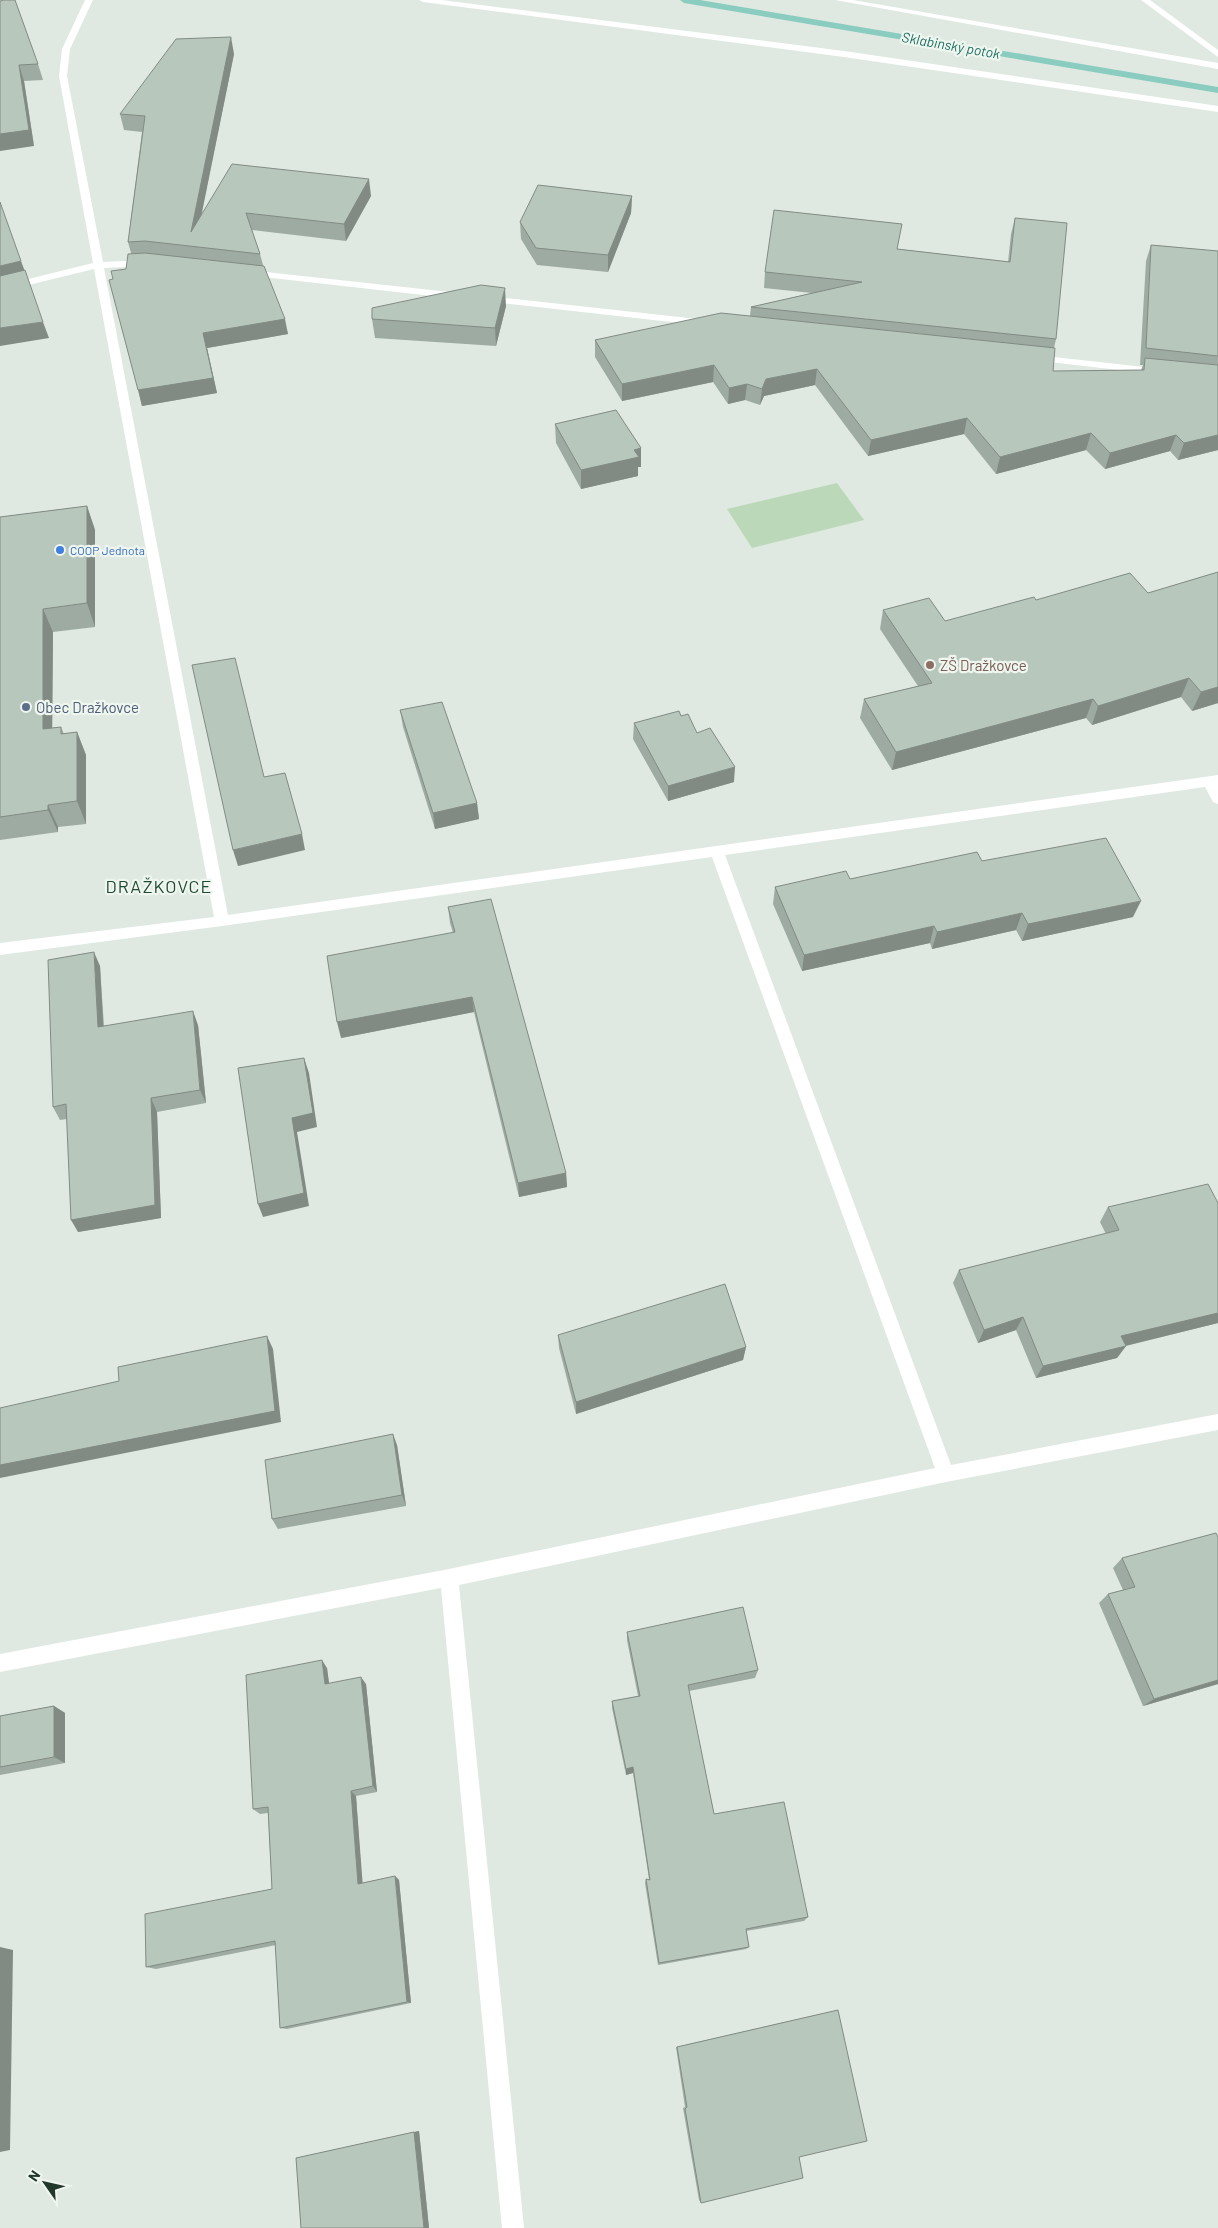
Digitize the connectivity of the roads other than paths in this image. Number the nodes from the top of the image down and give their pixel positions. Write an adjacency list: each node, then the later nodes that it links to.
1 (89, 0): 9 (street)
2 (424, 0): 7 (street)
3 (838, 0): 6 (street)
4 (1145, 0): 5 (street)
5 (1218, 54)
6 (1218, 66)
7 (1218, 109)
8 (159, 264): 9 (street)
9 (97, 265): 11 (street); 18 (street)
10 (238, 272): 12 (street)
11 (0, 289)
12 (713, 323)
13 (1020, 356): 14 (street)
14 (1168, 372)
15 (1213, 781): 16 (street); 17 (street)
16 (1218, 799)
17 (717, 851): 18 (street); 21 (street)
18 (222, 921): 19 (street)
19 (0, 949)
20 (1218, 1422): 21 (street)
21 (946, 1474): 22 (street)
22 (449, 1578): 23 (street); 24 (street)
23 (0, 1663)
24 (513, 2228)

